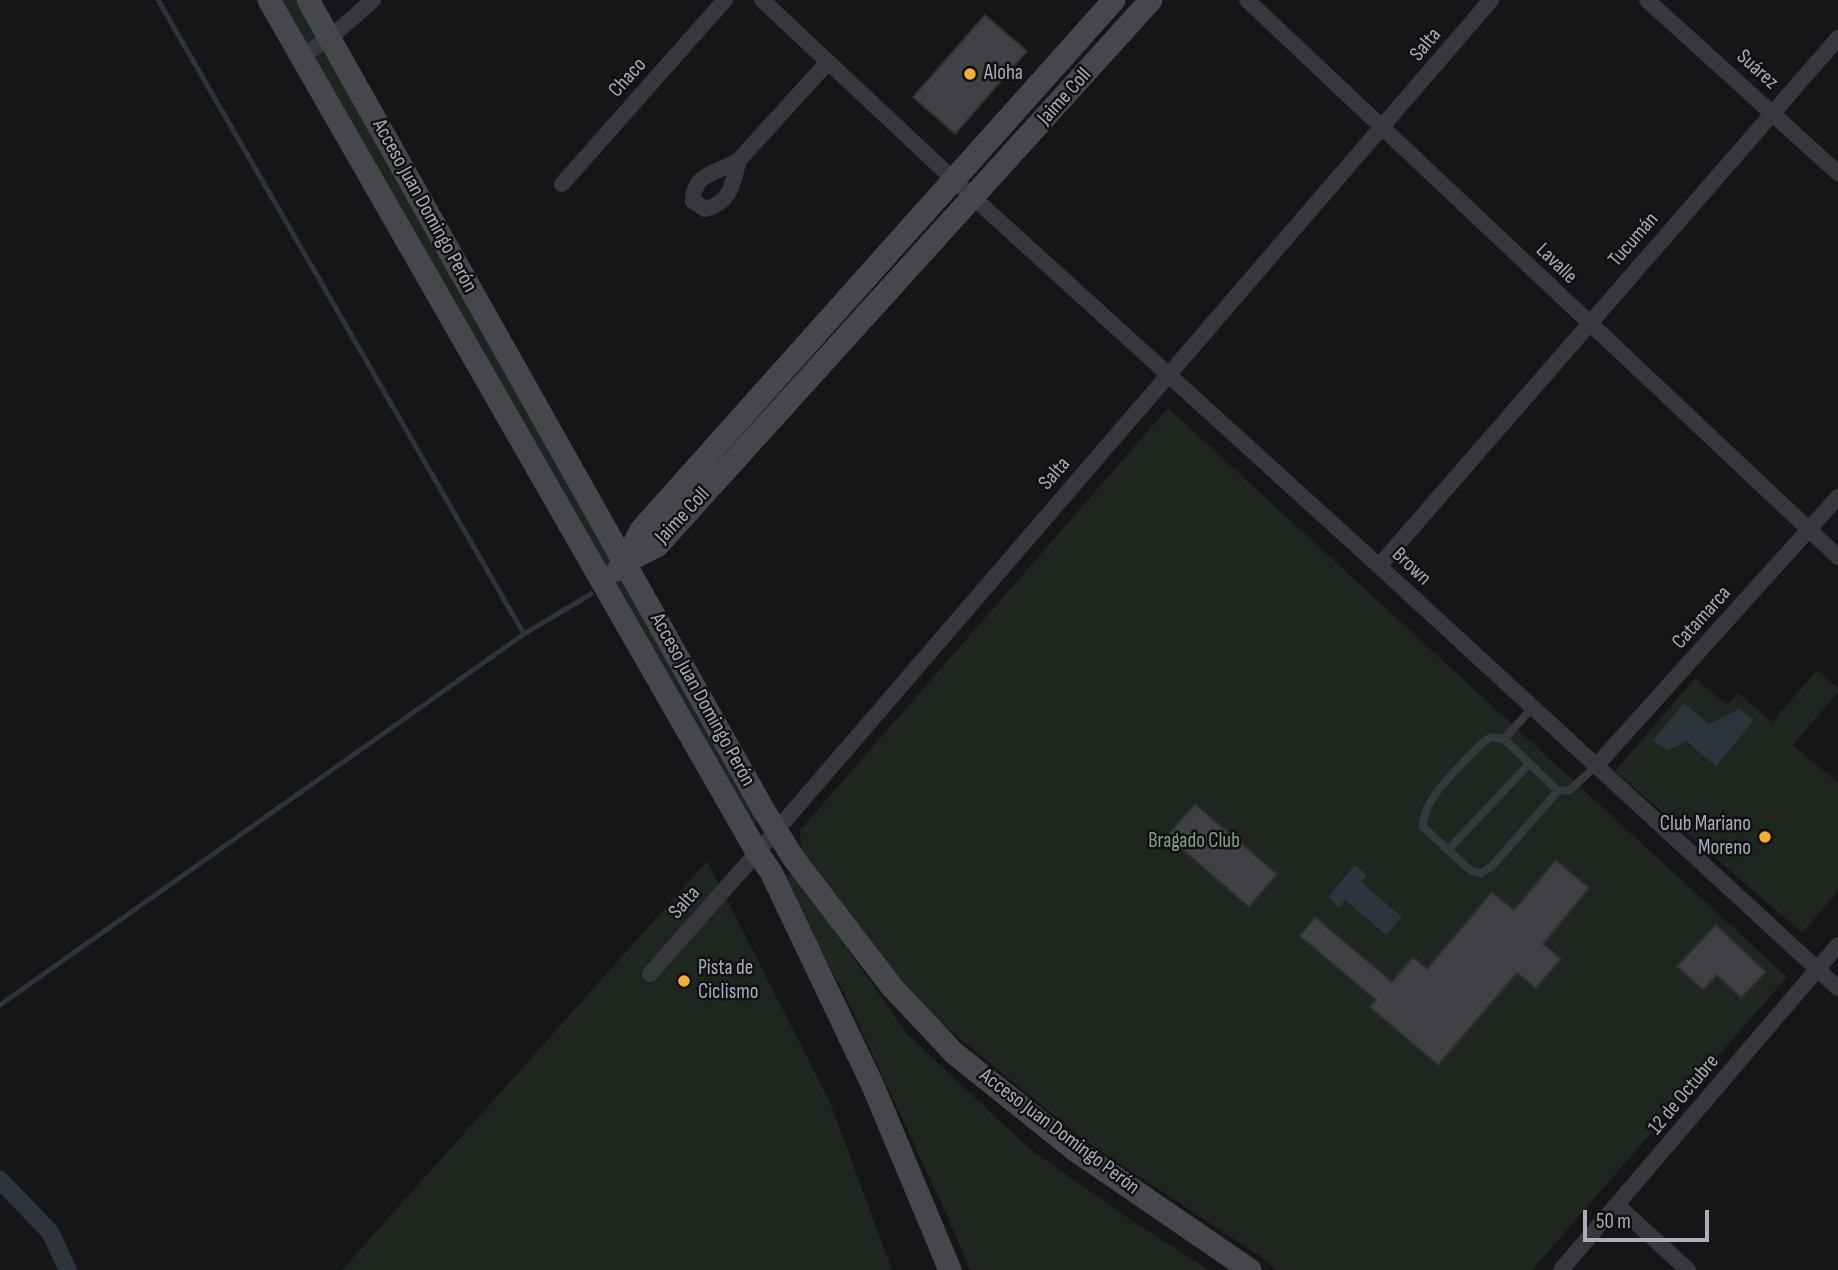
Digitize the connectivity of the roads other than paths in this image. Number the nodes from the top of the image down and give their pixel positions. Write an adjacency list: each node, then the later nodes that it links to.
1 (269, 0): 13 (main road, Acceso Juan Domingo Perón)
2 (308, 0): 11 (main road, Acceso Juan Domingo Perón)
3 (373, 0): 11 (street)
4 (725, 0): 20 (street, Chaco)
5 (762, 0): 14 (street, Brown)
6 (1114, 0): 19 (main road, Jaime Coll)
7 (1151, 0): 21 (main road, Jaime Coll)
8 (1248, 0): 16 (street, Lavalle)
9 (1491, 0): 16 (street, Salta)
10 (1647, 0): 15 (street, Suárez)
11 (330, 38): 13 (street); 27 (main road, Acceso Juan Domingo Perón)
12 (1838, 38): 15 (street, Tucumán)
13 (301, 56): 29 (main road, Acceso Juan Domingo Perón)
14 (828, 62): 17 (street); 19 (street, Brown)
15 (1773, 112): 18 (street, Suárez); 22 (street, Tucumán)
16 (1383, 128): 22 (street, Lavalle); 23 (street, Salta)
17 (739, 160)
18 (1838, 173)
19 (954, 180): 21 (street, Brown); 27 (main road, Jaime Coll)
20 (562, 184)
21 (974, 198): 23 (street, Brown); 27 (main road, Jaime Coll)
22 (1589, 324): 25 (street, Lavalle); 28 (street, Tucumán)
23 (1169, 373): 28 (street, Brown); 35 (street, Salta)
24 (1838, 497): 25 (street, Catamarca)
25 (1810, 530): 26 (street, Lavalle); 33 (street, Catamarca)
26 (1838, 557)
27 (625, 562): 29 (main road); 35 (main road, Acceso Juan Domingo Perón)
28 (1379, 566): 30 (street, Brown)
29 (606, 584): 37 (main road, Acceso Juan Domingo Perón)
30 (1533, 707): 31 (lane); 33 (street, Brown)
31 (1504, 739): 32 (lane); 36 (lane)
32 (1530, 764): 34 (lane); 36 (lane)
33 (1596, 766): 34 (lane); 39 (street, Brown)
34 (1558, 791): 36 (lane)
35 (776, 831): 37 (street, Salta); 44 (main road, Acceso Juan Domingo Perón)
36 (1448, 850)
37 (757, 852): 40 (street, Salta); 43 (main road, Acceso Juan Domingo Perón)
38 (1838, 945): 39 (street, 12 de Octubre)
39 (1818, 969): 41 (street, Brown); 42 (street, 12 de Octubre)
40 (650, 974)
41 (1838, 988)
42 (1618, 1206): 45 (street, 12 de Octubre); 46 (street)
43 (950, 1270)
44 (1250, 1270)
45 (1561, 1270)
46 (1688, 1270)

